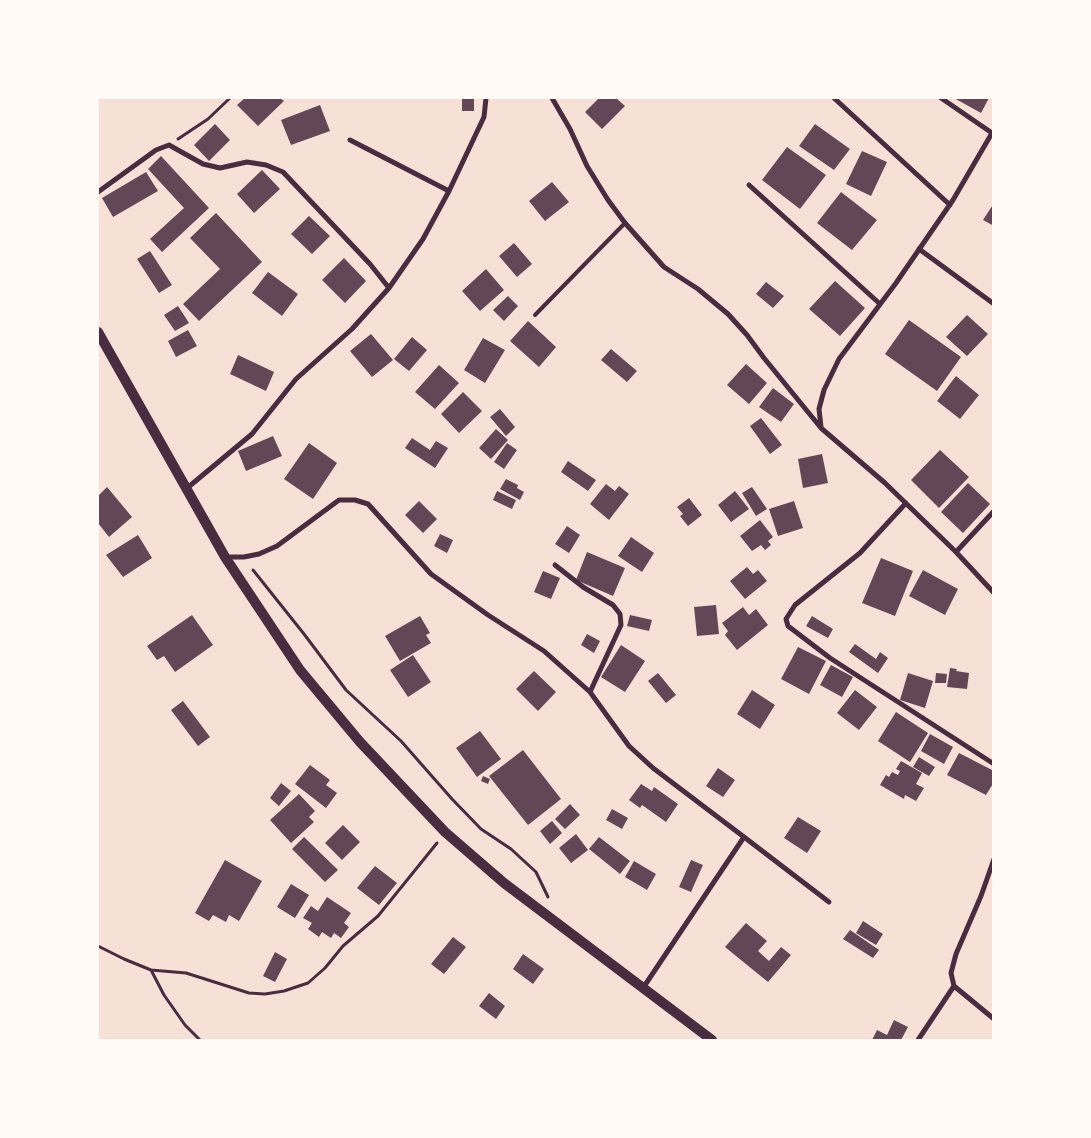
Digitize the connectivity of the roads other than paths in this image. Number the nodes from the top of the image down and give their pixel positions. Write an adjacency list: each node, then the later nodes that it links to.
1 (486, 98): 8 (street)
2 (552, 98): 11 (street)
3 (834, 98): 10 (street)
4 (941, 98): 5 (street)
5 (993, 132): 10 (street)
6 (350, 140): 8 (street)
7 (749, 186): 14 (street)
8 (449, 191): 13 (street)
9 (98, 192): 13 (street)
10 (950, 205): 12 (street)
11 (625, 223): 16 (lane); 18 (street)
12 (919, 249): 14 (street); 15 (street)
13 (389, 288): 19 (street)
14 (880, 304): 18 (street)
15 (994, 304)
16 (535, 315)
17 (98, 332): 19 (main road)
18 (821, 428): 20 (street)
19 (186, 489): 23 (main road)
20 (906, 504): 22 (street); 27 (street)
21 (994, 511): 22 (street)
22 (956, 552): 25 (street)
23 (225, 557): 26 (street); 32 (main road)
24 (555, 564): 26 (street)
25 (994, 593)
26 (590, 692): 28 (street)
27 (994, 764)
28 (744, 837): 30 (street); 32 (street)
29 (994, 859): 31 (street)
30 (829, 902)
31 (954, 986): 33 (street); 35 (street)
32 (643, 988): 34 (main road)
33 (994, 1019)
34 (712, 1040)
35 (918, 1040)

